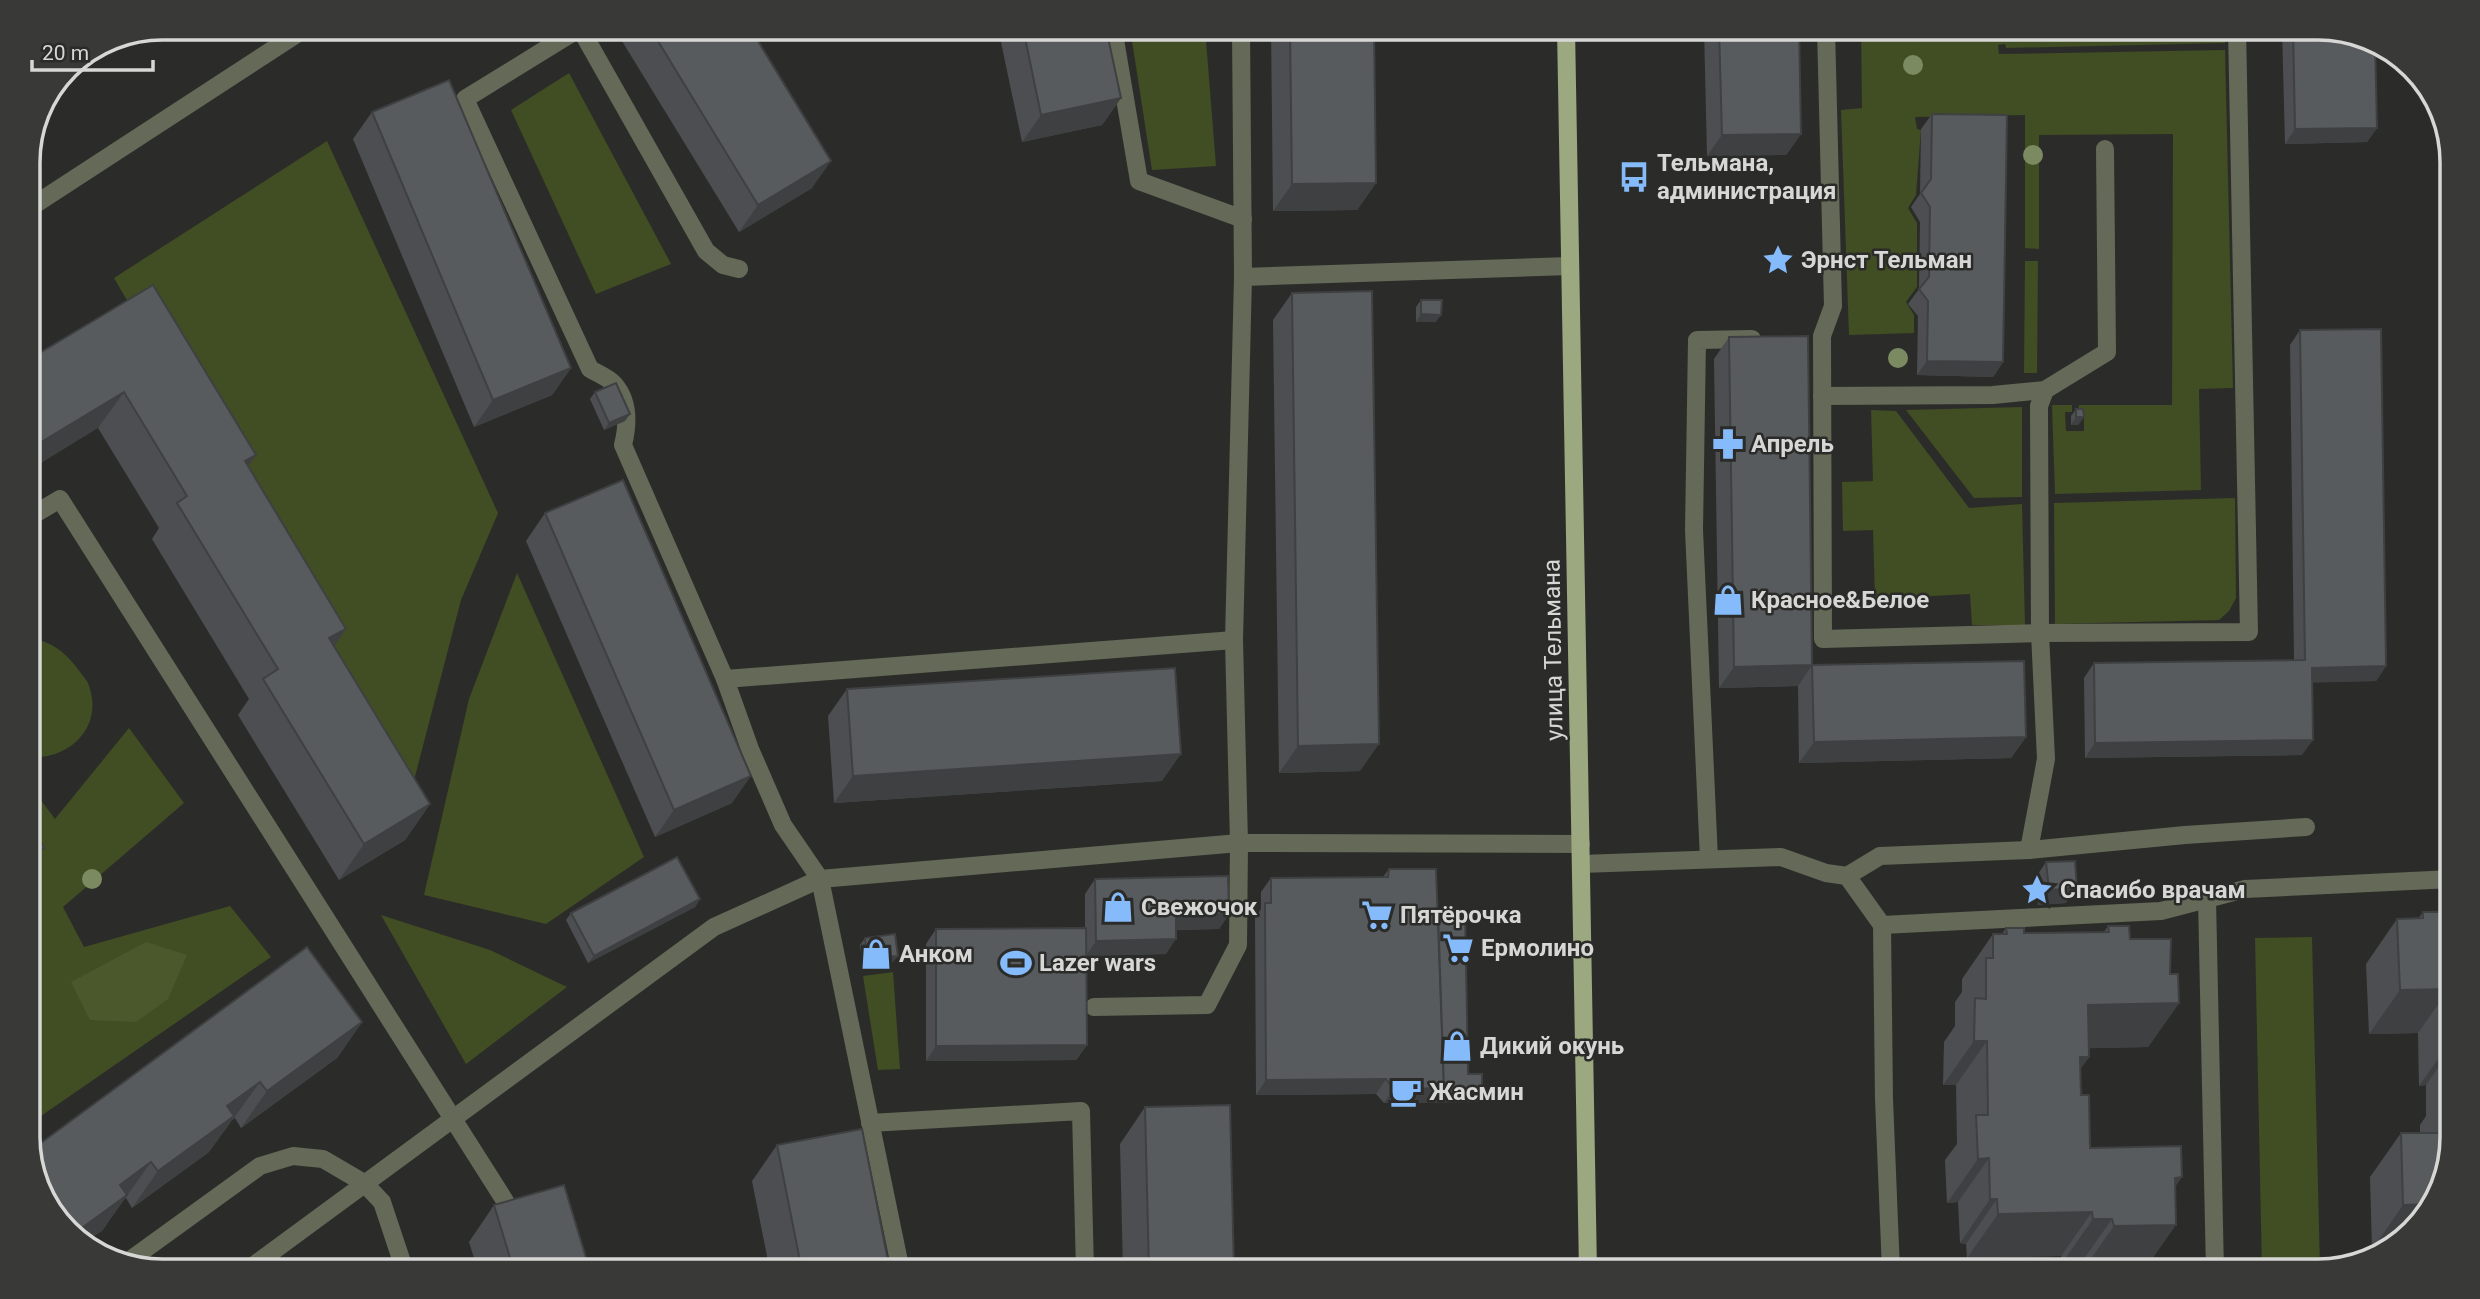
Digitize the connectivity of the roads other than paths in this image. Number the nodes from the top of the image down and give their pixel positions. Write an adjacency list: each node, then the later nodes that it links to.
1 (288, 40): 10 (street)
2 (561, 40): 21 (street)
3 (587, 40): 13 (street)
4 (1116, 40): 11 (street)
5 (1241, 40): 11 (street)
6 (1566, 40): 12 (main road, улица Тельмана)
7 (1826, 40): 17 (street)
8 (2237, 40): 19 (street)
9 (2105, 149): 16 (street)
10 (41, 201)
11 (1243, 219): 14 (street)
12 (1570, 266): 14 (street); 24 (main road, улица Тельмана)
13 (739, 269)
14 (1243, 277): 20 (street)
15 (1766, 338): 26 (street)
16 (2045, 390): 17 (street); 19 (street)
17 (1822, 396): 19 (street)
18 (41, 511): 34 (street)
19 (2040, 633): 25 (street)
20 (1234, 640): 21 (street); 23 (street)
21 (725, 679): 29 (street)
22 (2306, 827): 25 (street)
23 (1239, 844): 24 (street); 29 (street); 33 (street)
24 (1581, 844): 27 (main road, улица Тельмана)
25 (2029, 850): 28 (street)
26 (1709, 859): 27 (street); 28 (street)
27 (1581, 864): 43 (main road, улица Тельмана)
28 (1847, 876): 32 (street)
29 (820, 879): 34 (street); 35 (street)
30 (2440, 880): 31 (street)
31 (2207, 899): 32 (street); 45 (street)
32 (1882, 925): 44 (street)
33 (1094, 1007)
34 (452, 1118): 36 (street); 37 (street)
35 (870, 1123): 41 (street); 42 (street)
36 (364, 1183): 38 (street); 39 (street); 40 (street)
37 (505, 1201)
38 (136, 1256)
39 (262, 1259)
40 (401, 1259)
41 (898, 1259)
42 (1085, 1259)
43 (1588, 1259)
44 (1891, 1259)
45 (2215, 1259)

